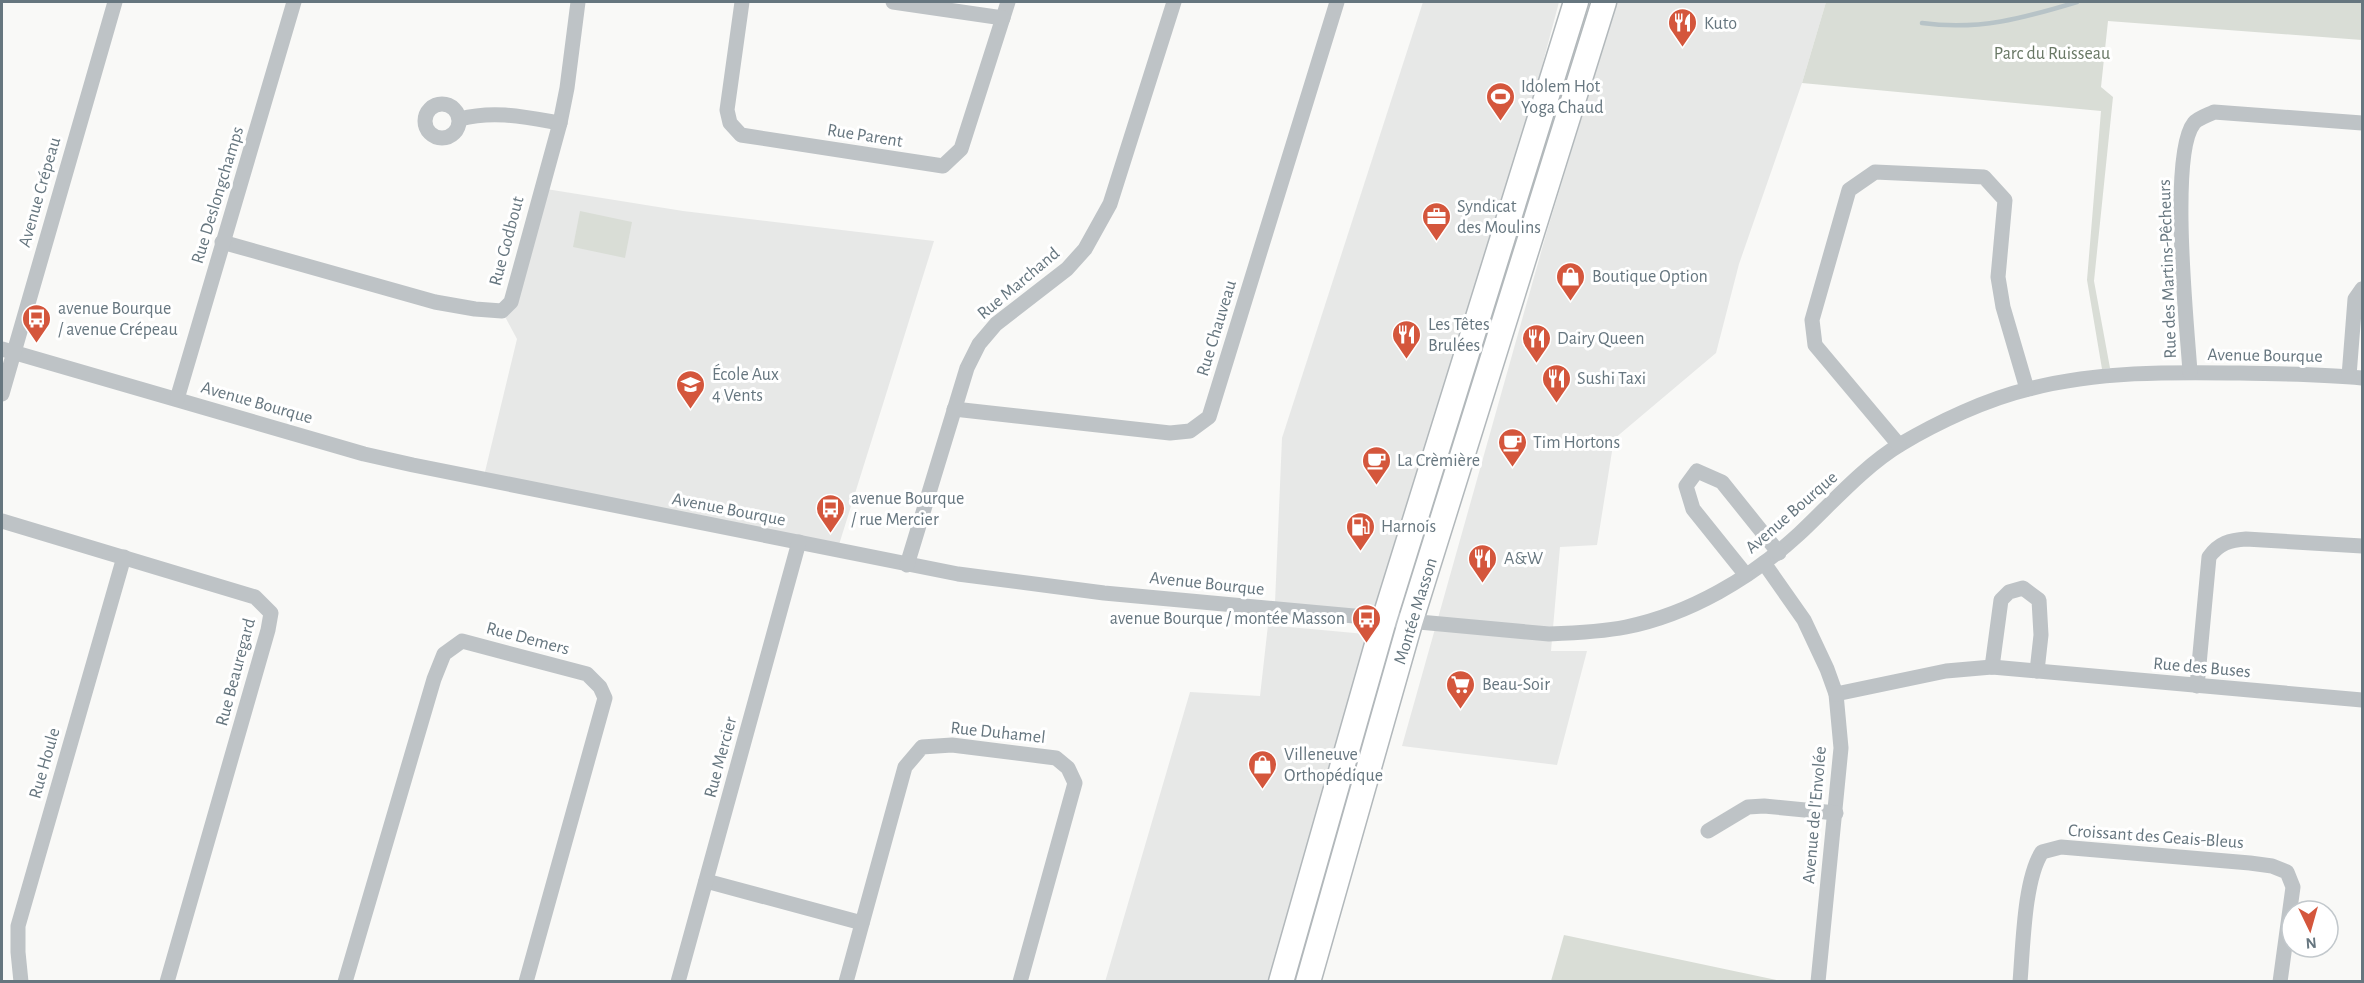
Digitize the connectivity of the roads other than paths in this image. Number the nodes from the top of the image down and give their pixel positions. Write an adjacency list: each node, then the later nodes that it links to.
1 (115, 2): 19 (street, Avenue Crépeau)
2 (294, 2): 17 (street, Rue Deslongchamps)
3 (578, 2): 13 (street, Rue Godbout)
4 (742, 2): 11 (street, Rue Parent)
5 (893, 2): 11 (street)
6 (1008, 2): 11 (street, Rue Parent)
7 (1174, 2): 25 (street, Rue Marchand)
8 (1337, 2): 25 (street, Rue Chauveau)
9 (1576, 2): 15 (main road, Montée Masson)
10 (1604, 2): 16 (main road, Montée Masson)
11 (1003, 18)
12 (460, 119): 13 (street)
13 (560, 123): 17 (street, Rue Godbout)
14 (2362, 123): 20 (street, Rue des Martins-Pêcheurs)
15 (1523, 177): 16 (main road); 35 (main road, Montée Masson)
16 (1546, 184): 36 (main road, Montée Masson)
17 (222, 242): 24 (street, Rue Deslongchamps)
18 (2362, 290): 21 (street)
19 (7, 351): 23 (street, Avenue Crépeau); 24 (street, Avenue Bourque)
20 (2190, 372): 21 (street, Avenue Bourque); 22 (street, Avenue Bourque)
21 (2356, 377)
22 (2027, 389): 26 (street, Avenue Bourque); 26 (street)
23 (2, 394)
24 (177, 399): 28 (street, Avenue Bourque)
25 (954, 409): 33 (street, Rue Marchand)
26 (1899, 445): 30 (street, Avenue Bourque)
27 (2, 521): 31 (street, Rue Beauregard)
28 (799, 542): 33 (street, Avenue Bourque); 44 (street, Rue Mercier)
29 (2362, 546): 39 (street)
30 (1779, 553): 32 (street, Avenue Bourque); 34 (street)
31 (123, 557): 46 (street, Rue Houle); 47 (street, Rue Beauregard)
32 (1764, 563): 34 (street, Avenue Bourque); 40 (street, Avenue de l'Envolée)
33 (907, 565): 35 (street, Avenue Bourque)
34 (1746, 575): 36 (street, Avenue Bourque)
35 (1384, 620): 36 (street, Avenue Bourque); 53 (main road, Montée Masson)
36 (1410, 623): 54 (main road, Montée Masson)
37 (1992, 668): 38 (street, Rue des Buses); 38 (street); 40 (street, Rue des Buses)
38 (2037, 671): 39 (street, Rue des Buses)
39 (2197, 686): 41 (street, Rue des Buses)
40 (1836, 694): 42 (street, Avenue de l'Envolée)
41 (2362, 700)
42 (1836, 813): 43 (street); 55 (street, Avenue de l'Envolée)
43 (1708, 831)
44 (706, 881): 45 (street); 50 (street, Rue Mercier)
45 (862, 923): 51 (street, Rue Duhamel); 52 (street, Rue Duhamel)
46 (21, 981)
47 (167, 981)
48 (345, 981): 49 (street, Rue Demers)
49 (526, 981)
50 (678, 981)
51 (846, 981)
52 (1020, 981)
53 (1281, 981)
54 (1308, 981)
55 (1818, 981)
56 (2020, 981): 57 (street, Croissant des Geais-Bleus)
57 (2280, 981)

